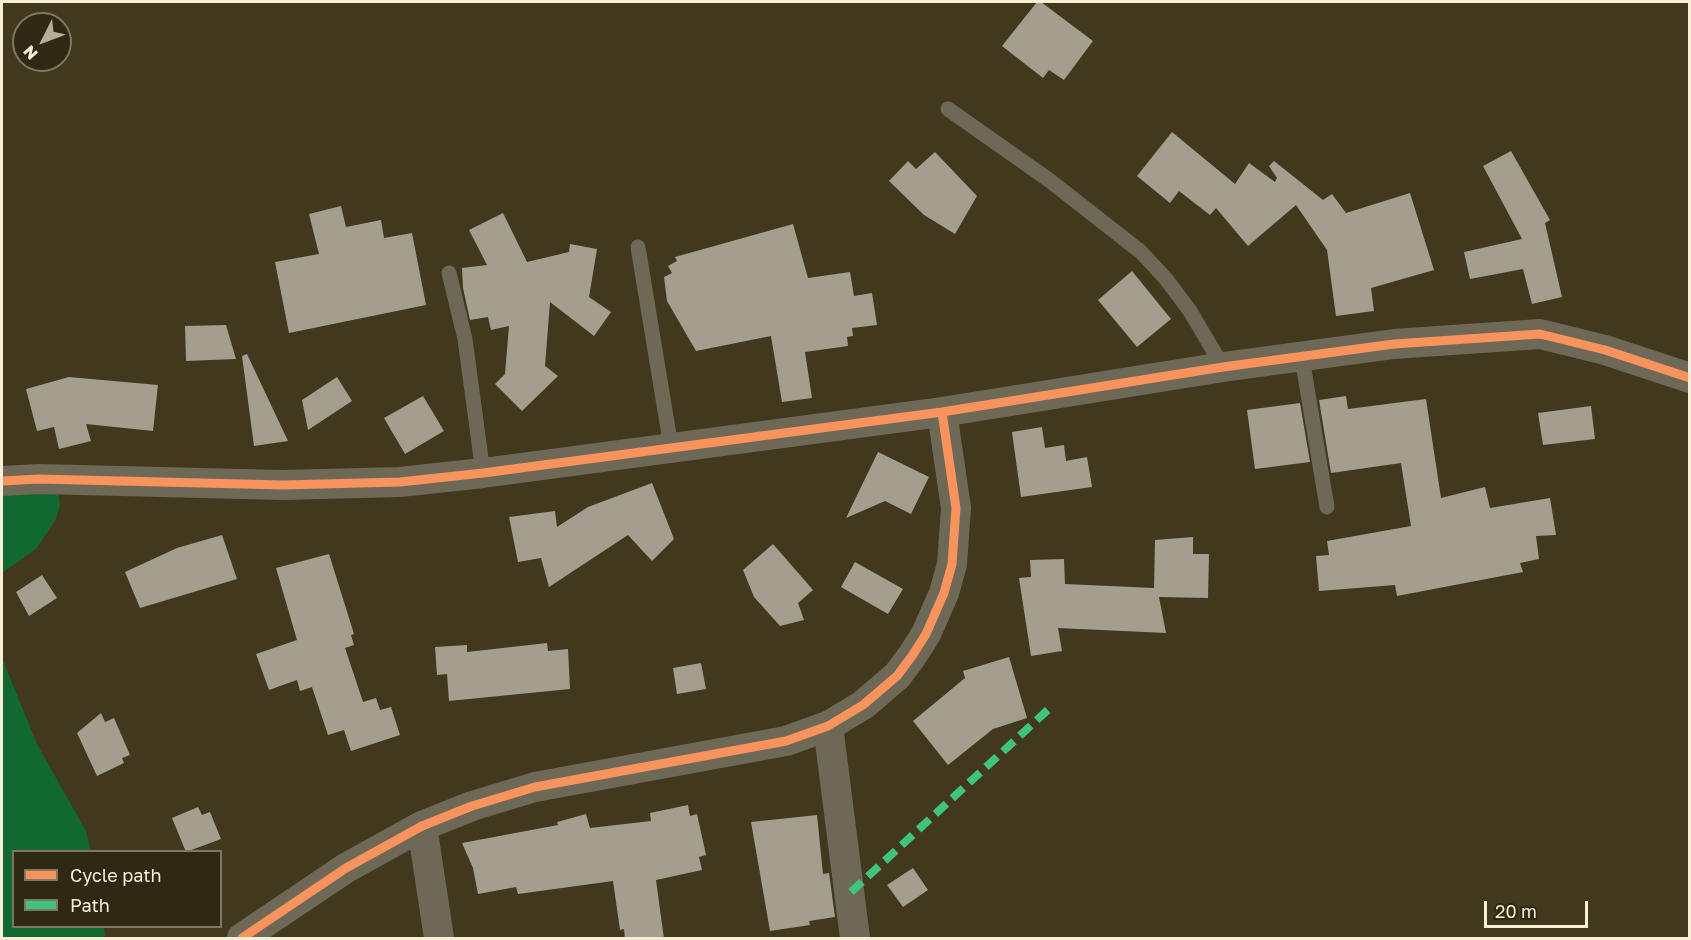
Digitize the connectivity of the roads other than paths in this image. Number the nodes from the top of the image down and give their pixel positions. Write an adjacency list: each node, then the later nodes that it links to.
1 (948, 109): 5 (lane)
2 (638, 247): 8 (lane)
3 (449, 273): 9 (lane)
4 (1302, 358): 5 (street); 6 (street); 11 (lane)
5 (1223, 367): 7 (street)
6 (1689, 378)
7 (942, 412): 8 (street); 12 (street)
8 (671, 447): 9 (street)
9 (483, 473): 10 (street)
10 (2, 481)
11 (1327, 507)
12 (828, 726): 13 (street); 16 (street)
13 (422, 826): 14 (street); 15 (street)
14 (242, 939)
15 (439, 939)
16 (855, 939)

